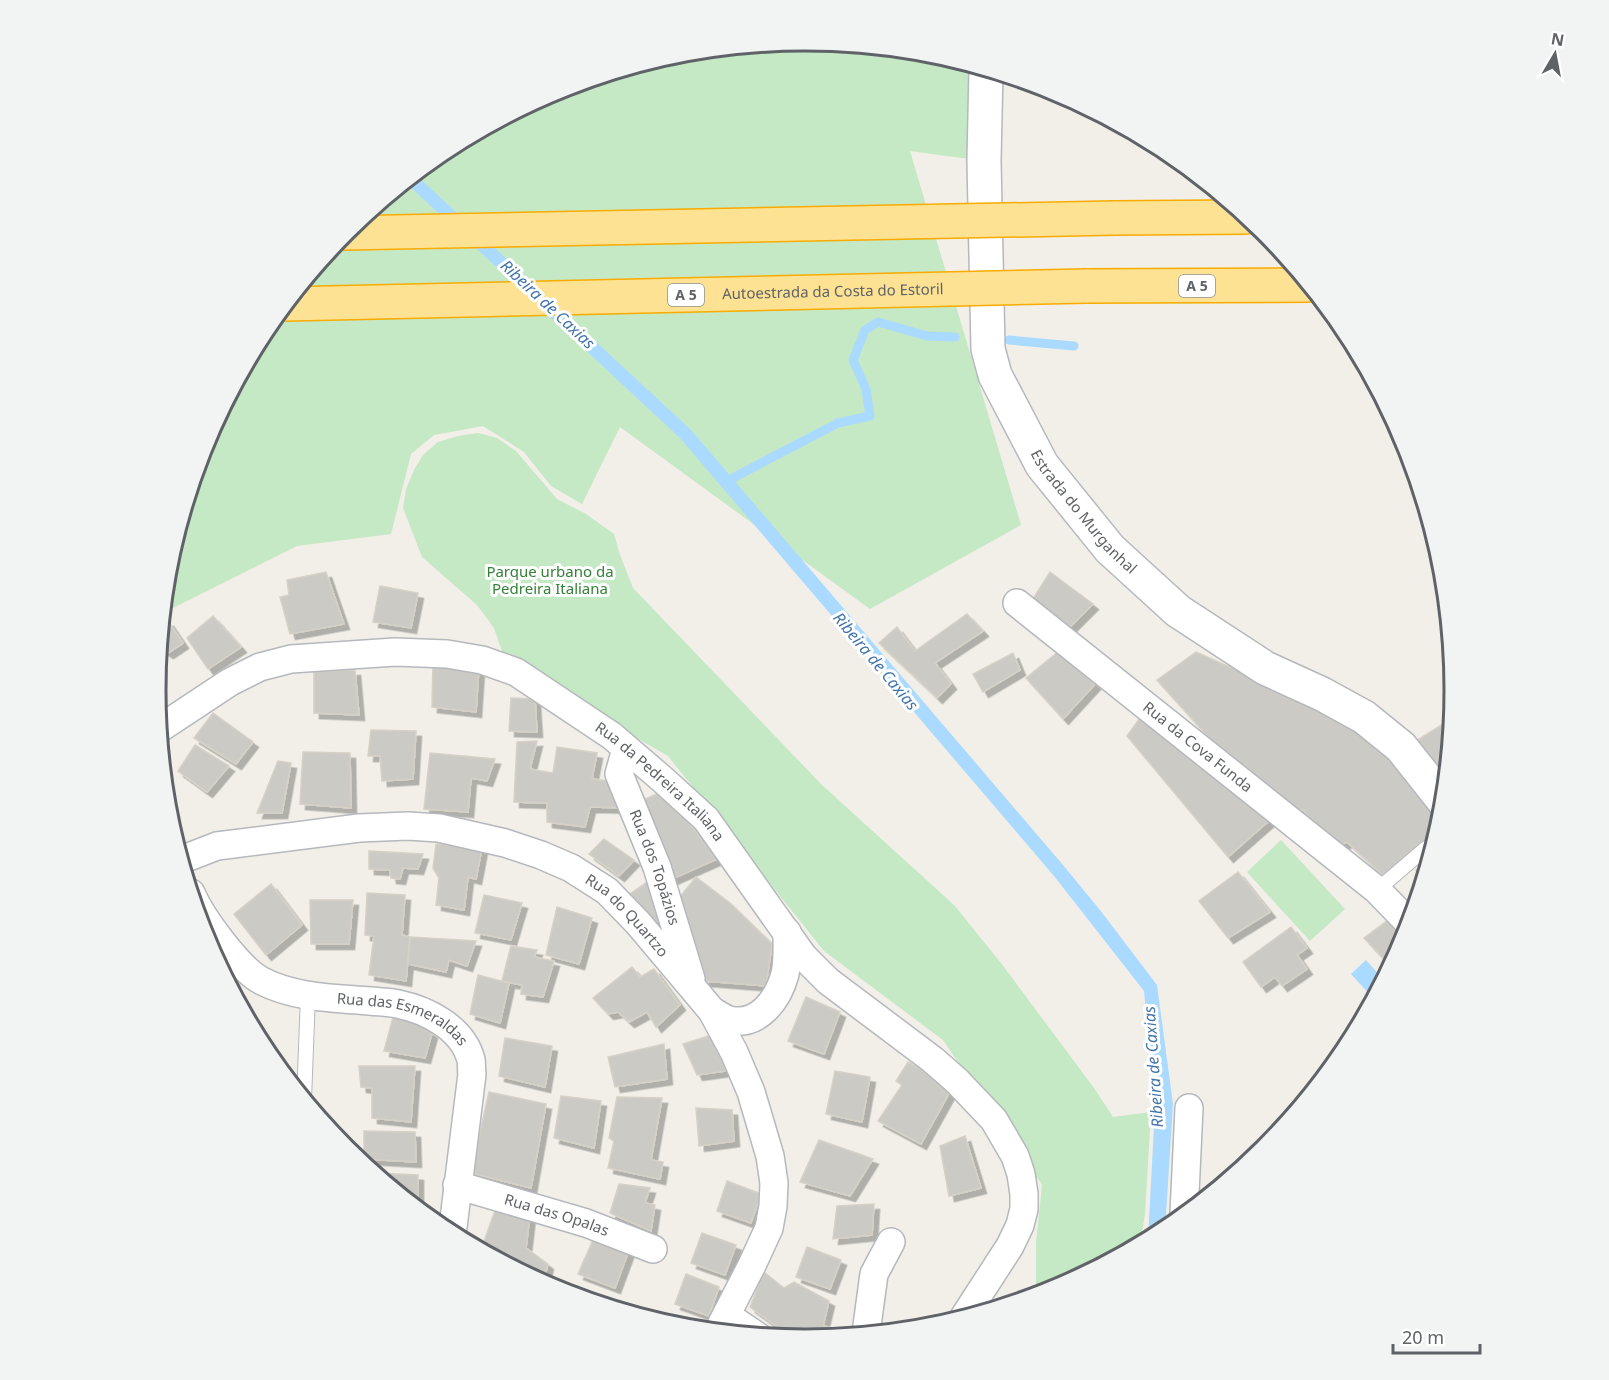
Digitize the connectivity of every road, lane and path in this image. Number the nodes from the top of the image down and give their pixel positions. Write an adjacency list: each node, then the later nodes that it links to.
1 (986, 78): 9 (street, Estrada do Murganhal)
2 (1233, 216): 3 (highway, bridge)
3 (359, 233)
4 (1298, 285): 5 (highway, Autoestrada da Costa do Estoril / A 5, bridge)
5 (296, 304)
6 (1017, 603): 12 (street, Rua da Cova Funda)
7 (167, 724): 8 (street, Rua da Pedreira Italiana)
8 (626, 748): 15 (street, Rua da Pedreira Italiana); 16 (street, Rua dos Topázios)
9 (1435, 790)
10 (1423, 851): 12 (lane)
11 (188, 857): 16 (street, Rua do Quartzo)
12 (1377, 890): 13 (street, Rua da Cova Funda)
13 (1402, 916)
14 (210, 925): 17 (street, Rua das Esmeraldas)
15 (787, 932): 18 (street); 26 (street, Rua da Pedreira Italiana)
16 (694, 989): 18 (street, Rua do Quartzo)
17 (308, 995): 19 (lane); 21 (street, Rua das Esmeraldas)
18 (712, 1011): 27 (street, Rua do Quartzo)
19 (304, 1087)
20 (1189, 1108): 22 (street)
21 (457, 1185): 23 (street, Rua das Esmeraldas); 25 (street, Rua das Opalas)
22 (1185, 1203)
23 (453, 1224)
24 (891, 1242): 28 (street)
25 (652, 1249)
26 (971, 1307)
27 (723, 1322)
28 (867, 1326)

